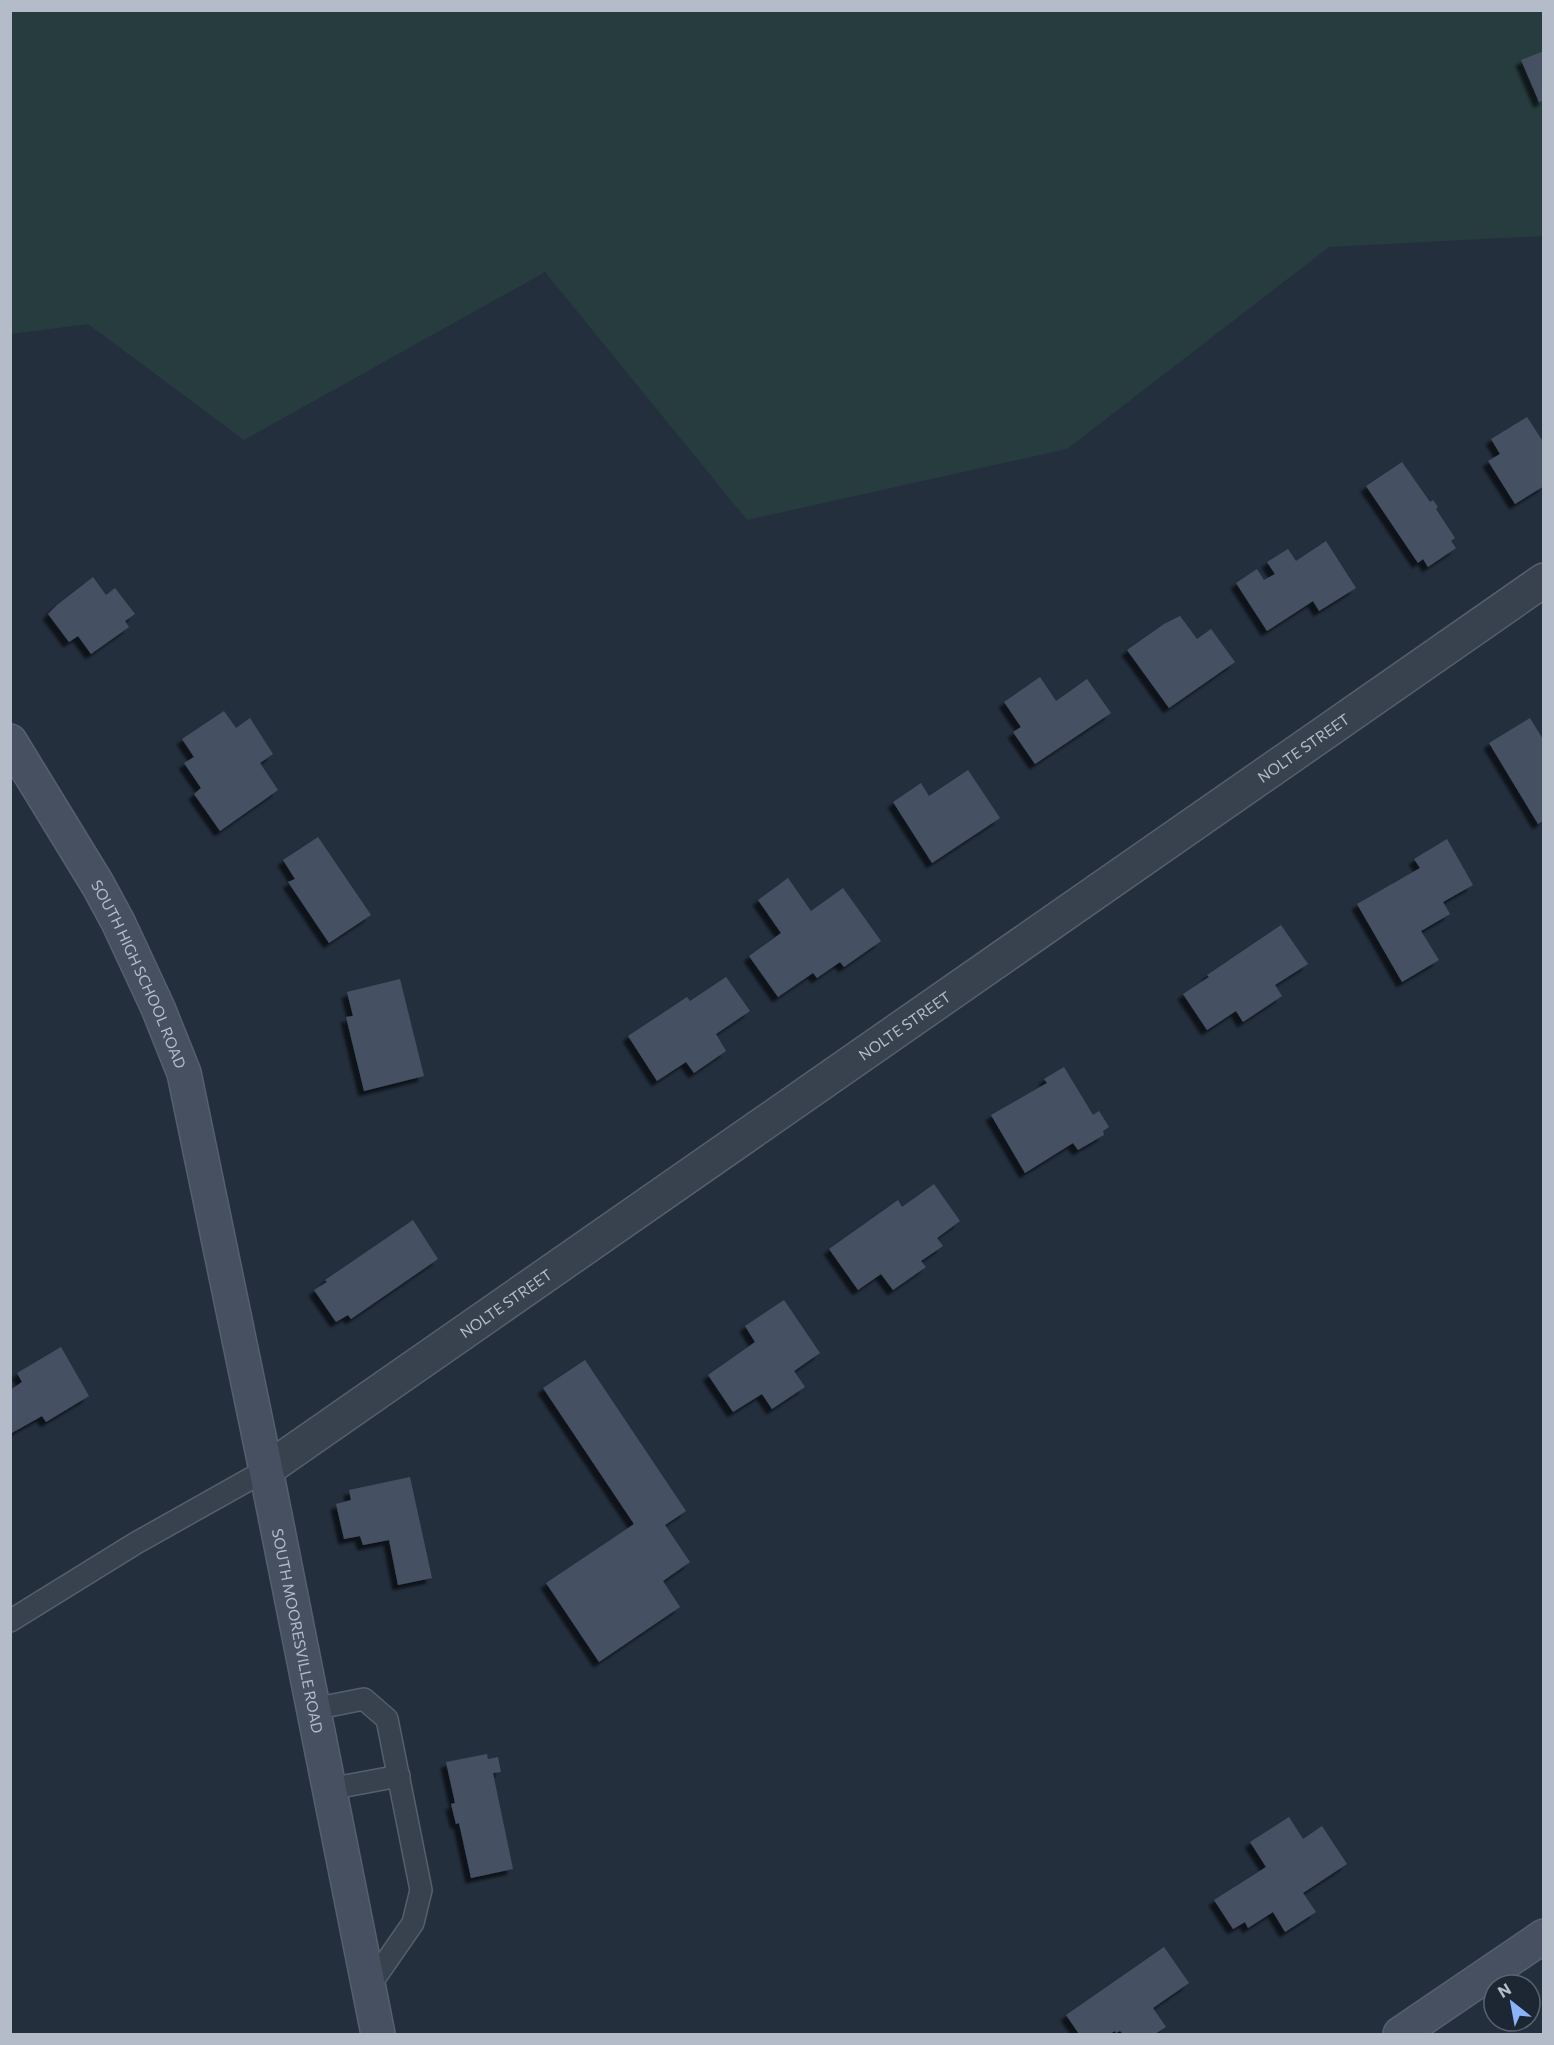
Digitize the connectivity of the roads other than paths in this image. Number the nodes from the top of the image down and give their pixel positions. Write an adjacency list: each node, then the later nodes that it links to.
1 (1544, 580): 4 (street, NOLTE STREET)
2 (10, 741): 3 (main road, SOUTH HIGH SCHOOL ROAD)
3 (216, 1228): 4 (main road, SOUTH MOORESVILLE ROAD)
4 (266, 1470): 5 (lane); 6 (main road, SOUTH MOORESVILLE ROAD)
5 (10, 1621)
6 (313, 1709): 7 (lane); 8 (main road, SOUTH MOORESVILLE ROAD)
7 (399, 1776): 8 (lane); 10 (lane)
8 (329, 1789): 10 (main road, SOUTH MOORESVILLE ROAD)
9 (1544, 1936): 12 (main road)
10 (368, 1988): 11 (main road, SOUTH MOORESVILLE ROAD)
11 (378, 2034)
12 (1400, 2034)

